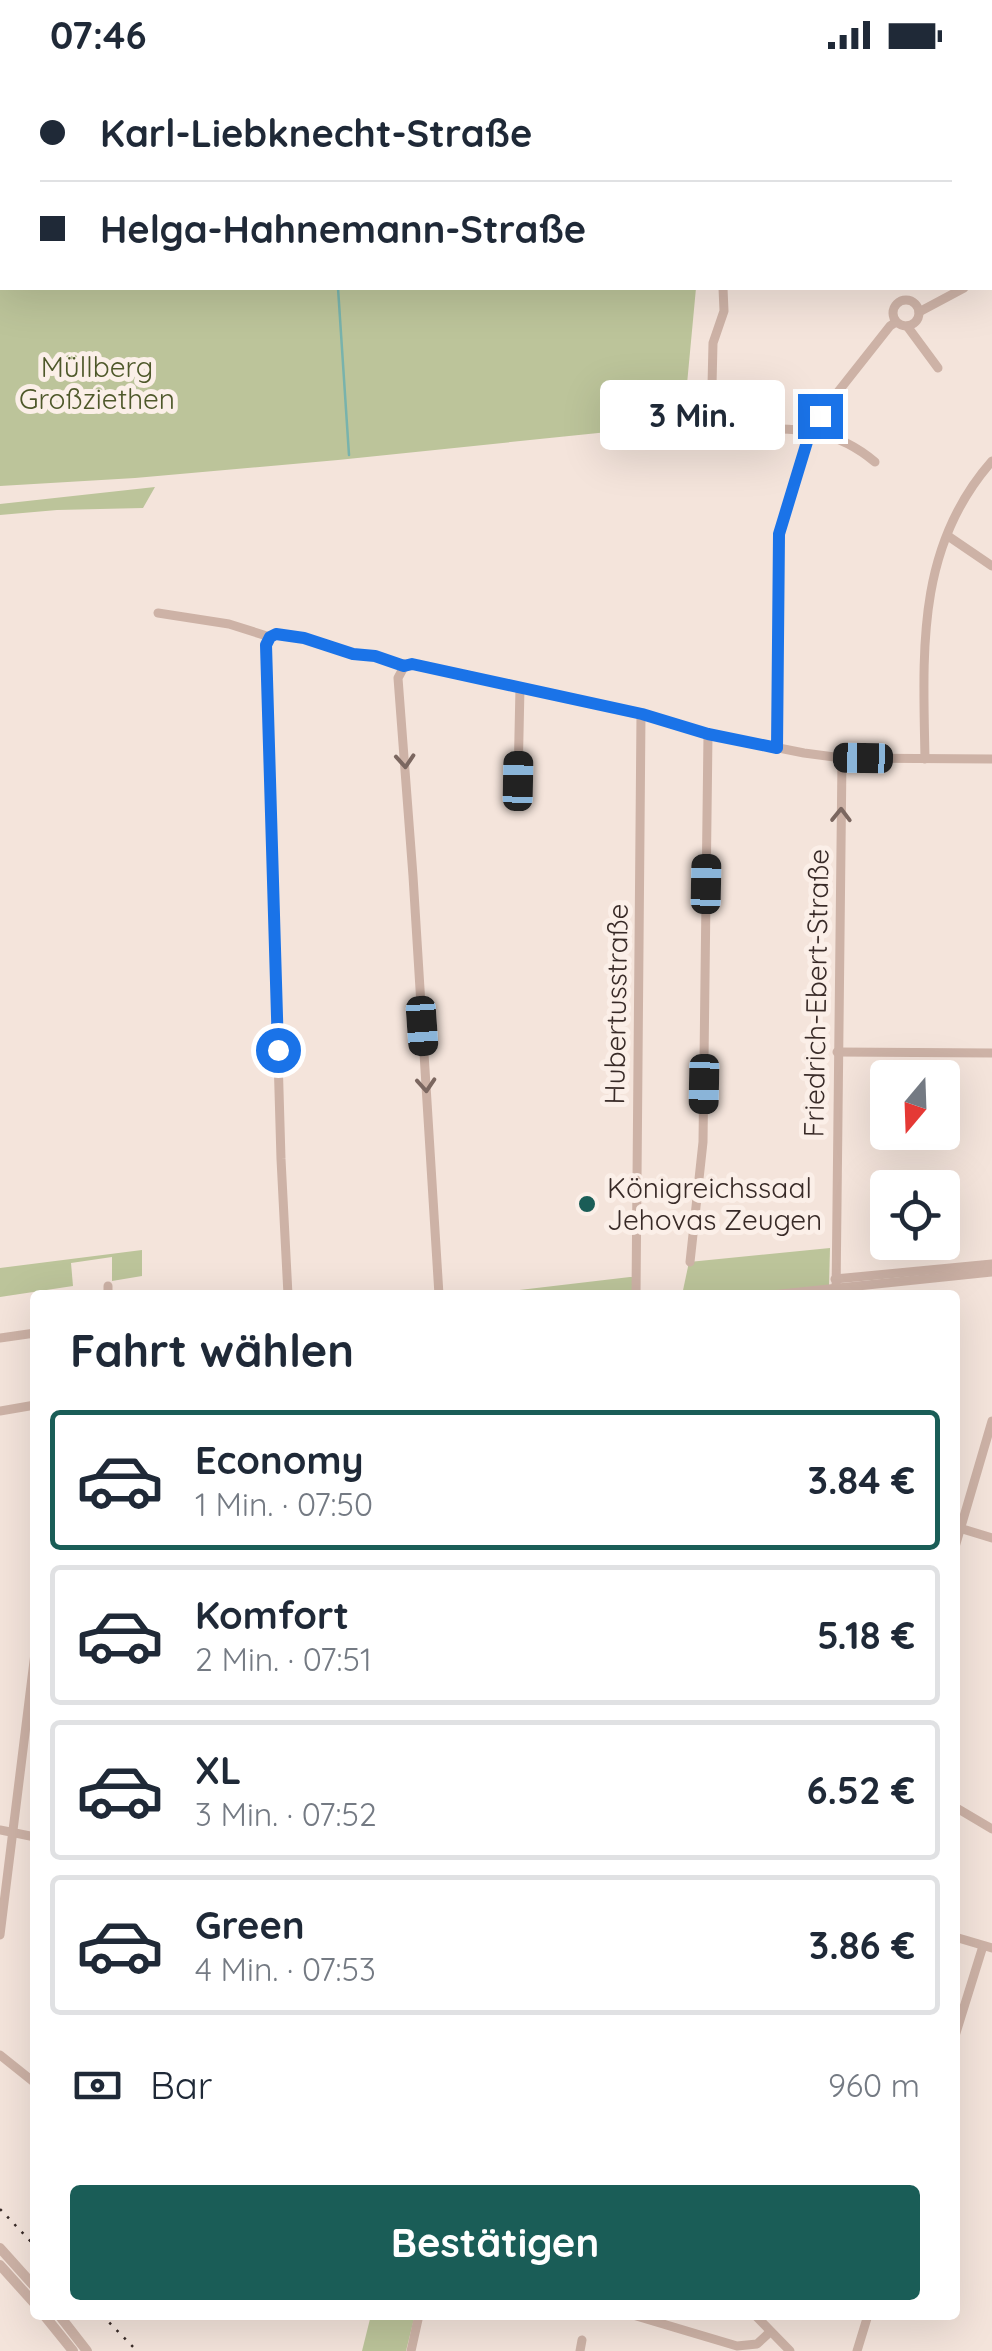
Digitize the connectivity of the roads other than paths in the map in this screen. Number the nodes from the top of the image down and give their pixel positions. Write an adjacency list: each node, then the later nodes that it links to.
1 (723, 290): 6 (street)
2 (957, 290): 3 (street)
3 (915, 302): 4 (street); 4 (street)
4 (902, 324): 5 (street); 6 (street)
5 (938, 368)
6 (810, 432): 8 (street); 17 (street)
7 (992, 460): 9 (street)
8 (875, 462)
9 (948, 536): 10 (street); 19 (street)
10 (992, 566)
11 (158, 613): 12 (street)
12 (270, 637): 13 (street); 28 (street)
13 (404, 666): 14 (street); 29 (street, one-way to 29)
14 (520, 687): 15 (street); 21 (street)
15 (642, 714): 16 (street); 30 (street, Hubertusstraße)
16 (708, 734): 17 (street); 24 (street)
17 (777, 748): 18 (street)
18 (842, 758): 19 (street); 22 (street, Friedrich-Ebert-Straße, one-way to 18)
19 (925, 759): 20 (street)
20 (992, 760)
21 (518, 781)
22 (837, 1052): 23 (street); 27 (street, Friedrich-Ebert-Straße)
23 (992, 1053)
24 (690, 1262)
25 (992, 1264): 27 (street)
26 (992, 1272): 27 (street)
27 (836, 1288)
28 (288, 1290)
29 (439, 1290)
30 (636, 1290)
31 (30, 1334): 32 (street)
32 (0, 1338)
33 (30, 1406): 34 (street)
34 (0, 1411)
35 (992, 1421): 36 (street)
36 (960, 1522)
37 (960, 1529): 38 (street)
38 (992, 1538)
39 (30, 1694): 43 (street)
40 (960, 1810): 41 (street)
41 (992, 1828)
42 (0, 1830): 43 (street)
43 (13, 1832): 44 (street); 45 (street)
44 (30, 1835)
45 (0, 1935)
46 (960, 1939): 47 (street)
47 (988, 1947): 48 (street)
48 (960, 2023)
49 (0, 2055): 50 (street)
50 (30, 2079)
51 (0, 2248): 53 (street)
52 (0, 2264): 54 (street)
53 (30, 2281)
54 (30, 2298)
55 (48, 2320): 62 (street)
56 (63, 2320): 63 (street)
57 (418, 2320): 64 (street)
58 (650, 2320): 61 (street)
59 (759, 2320): 61 (street)
60 (866, 2320): 66 (street)
61 (770, 2332): 65 (street)
62 (73, 2351)
63 (87, 2351)
64 (411, 2351)
65 (790, 2351)
66 (857, 2351)

